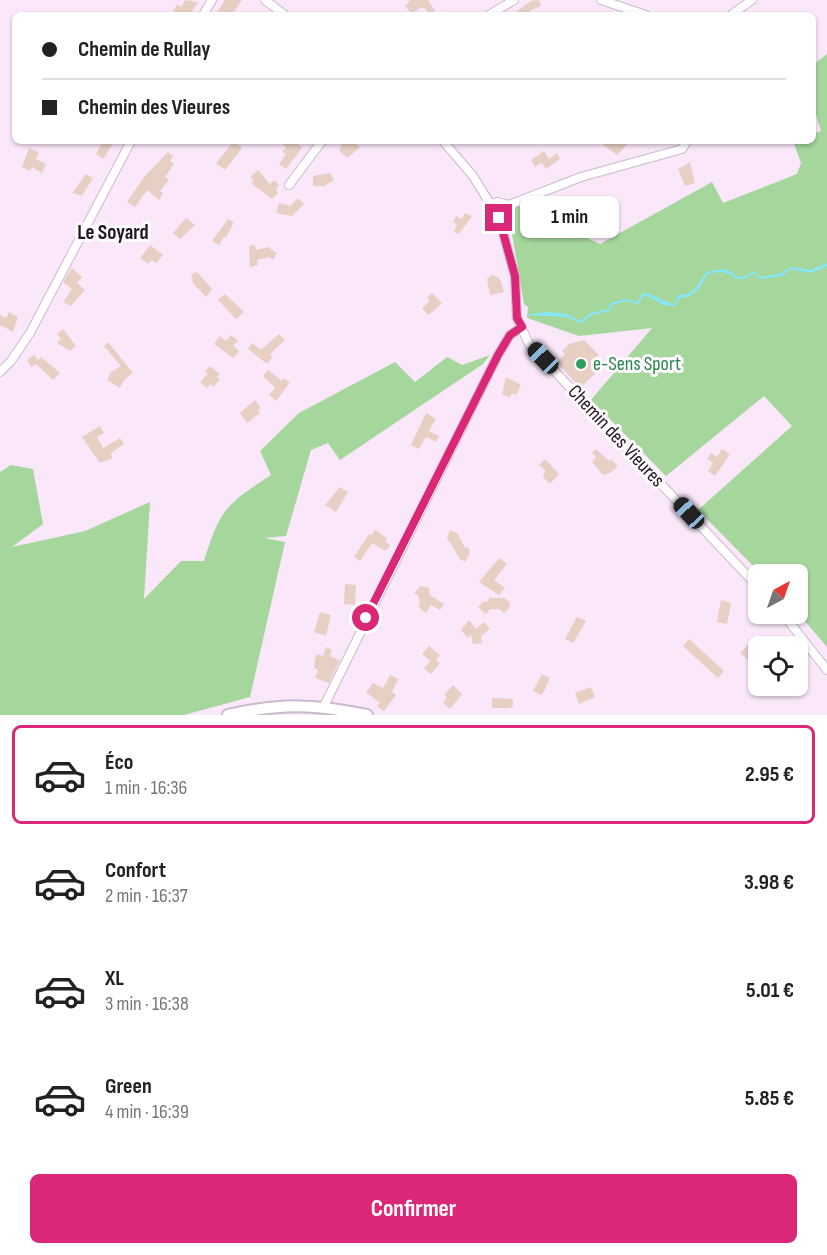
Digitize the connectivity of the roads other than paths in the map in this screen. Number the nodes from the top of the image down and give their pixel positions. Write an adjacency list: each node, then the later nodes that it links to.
1 (265, 0): 5 (street)
2 (514, 0): 6 (street)
3 (601, 0): 7 (street)
4 (752, 0): 8 (street)
5 (281, 12)
6 (494, 12)
7 (637, 12)
8 (735, 12)
9 (129, 144): 16 (street)
10 (320, 144): 13 (street)
11 (446, 144): 14 (street, Chemin des Vieures)
12 (685, 144): 14 (street)
13 (289, 185)
14 (492, 204): 15 (street, Chemin des Vieures)
15 (522, 327): 17 (street, Chemin des Vieures); 20 (street)
16 (0, 372)
17 (748, 576)
18 (791, 624): 19 (street)
19 (827, 670)
20 (324, 706): 21 (street); 22 (street)
21 (228, 715)
22 (367, 715)

